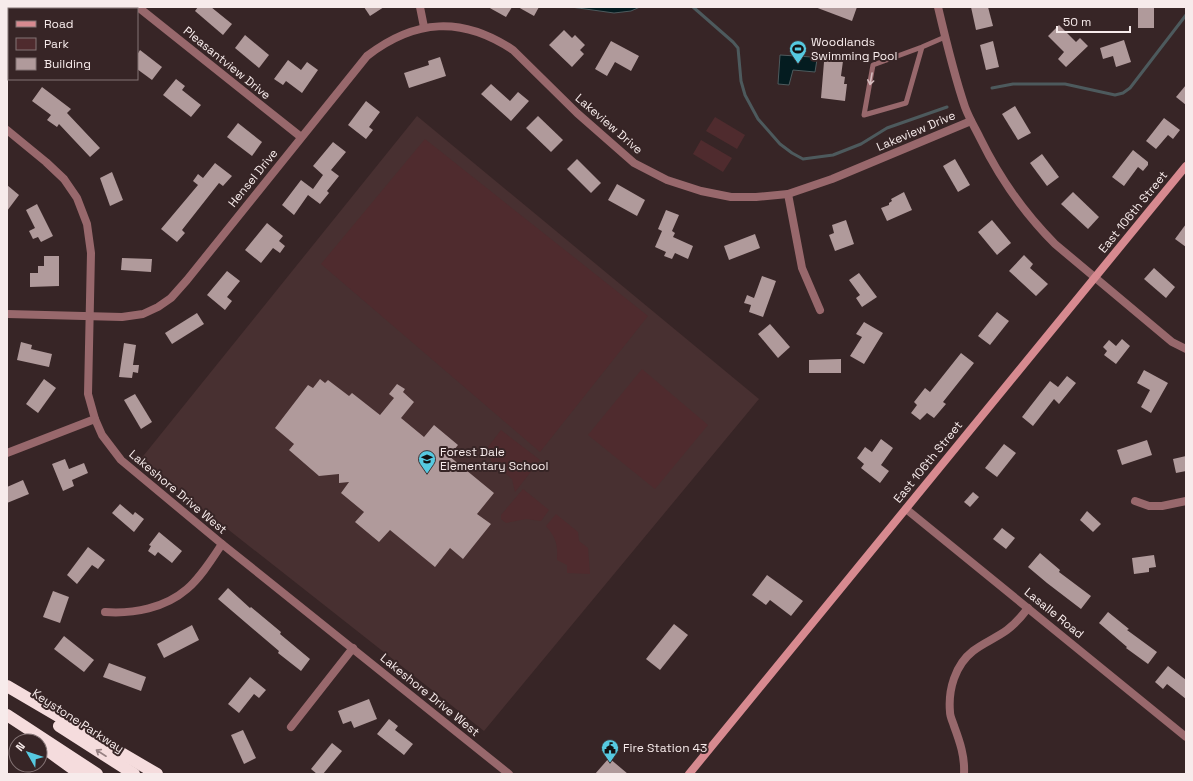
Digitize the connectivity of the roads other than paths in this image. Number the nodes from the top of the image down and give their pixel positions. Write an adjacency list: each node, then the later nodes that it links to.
1 (138, 7): 9 (street, Pleasantview Drive)
2 (420, 7): 4 (street)
3 (938, 7): 5 (street)
4 (424, 27): 9 (street, Hensel Drive); 11 (street, Lakeview Drive)
5 (945, 37): 6 (lane); 7 (street)
6 (922, 47): 6 (lane, one-way to 6)
7 (971, 120): 11 (street, Lakeview Drive); 12 (street)
8 (7, 130): 15 (street, Lakeshore Drive West)
9 (301, 137): 15 (street, Hensel Drive)
10 (1186, 166): 12 (street, East 106th Street)
11 (788, 194): 13 (street)
12 (1095, 278): 16 (street); 21 (street, East 106th Street)
13 (820, 310)
14 (7, 314): 15 (street, Hensel Drive)
15 (89, 316): 17 (street, Lakeshore Drive West)
16 (1186, 349)
17 (95, 419): 18 (street); 22 (street, Lakeshore Drive West)
18 (7, 453)
19 (1136, 501): 20 (street)
20 (1186, 501)
21 (906, 509): 23 (street, Lasalle Road); 39 (street, East 106th Street)
22 (222, 544): 24 (street); 25 (street, Lakeshore Drive West)
23 (1028, 608): 32 (street, Lasalle Road); 40 (street)
24 (106, 612)
25 (353, 648): 30 (street); 38 (street, Lakeshore Drive West)
26 (7, 686): 37 (highway)
27 (7, 692): 36 (highway, Keystone Parkway, one-way to 27)
28 (7, 715): 35 (highway)
29 (7, 721): 31 (highway)
30 (291, 727)
31 (23, 733)
32 (1186, 737)
33 (48, 751): 34 (highway)
34 (80, 774)
35 (97, 774)
36 (134, 774)
37 (156, 774)
38 (509, 774)
39 (689, 774)
40 (964, 774)

